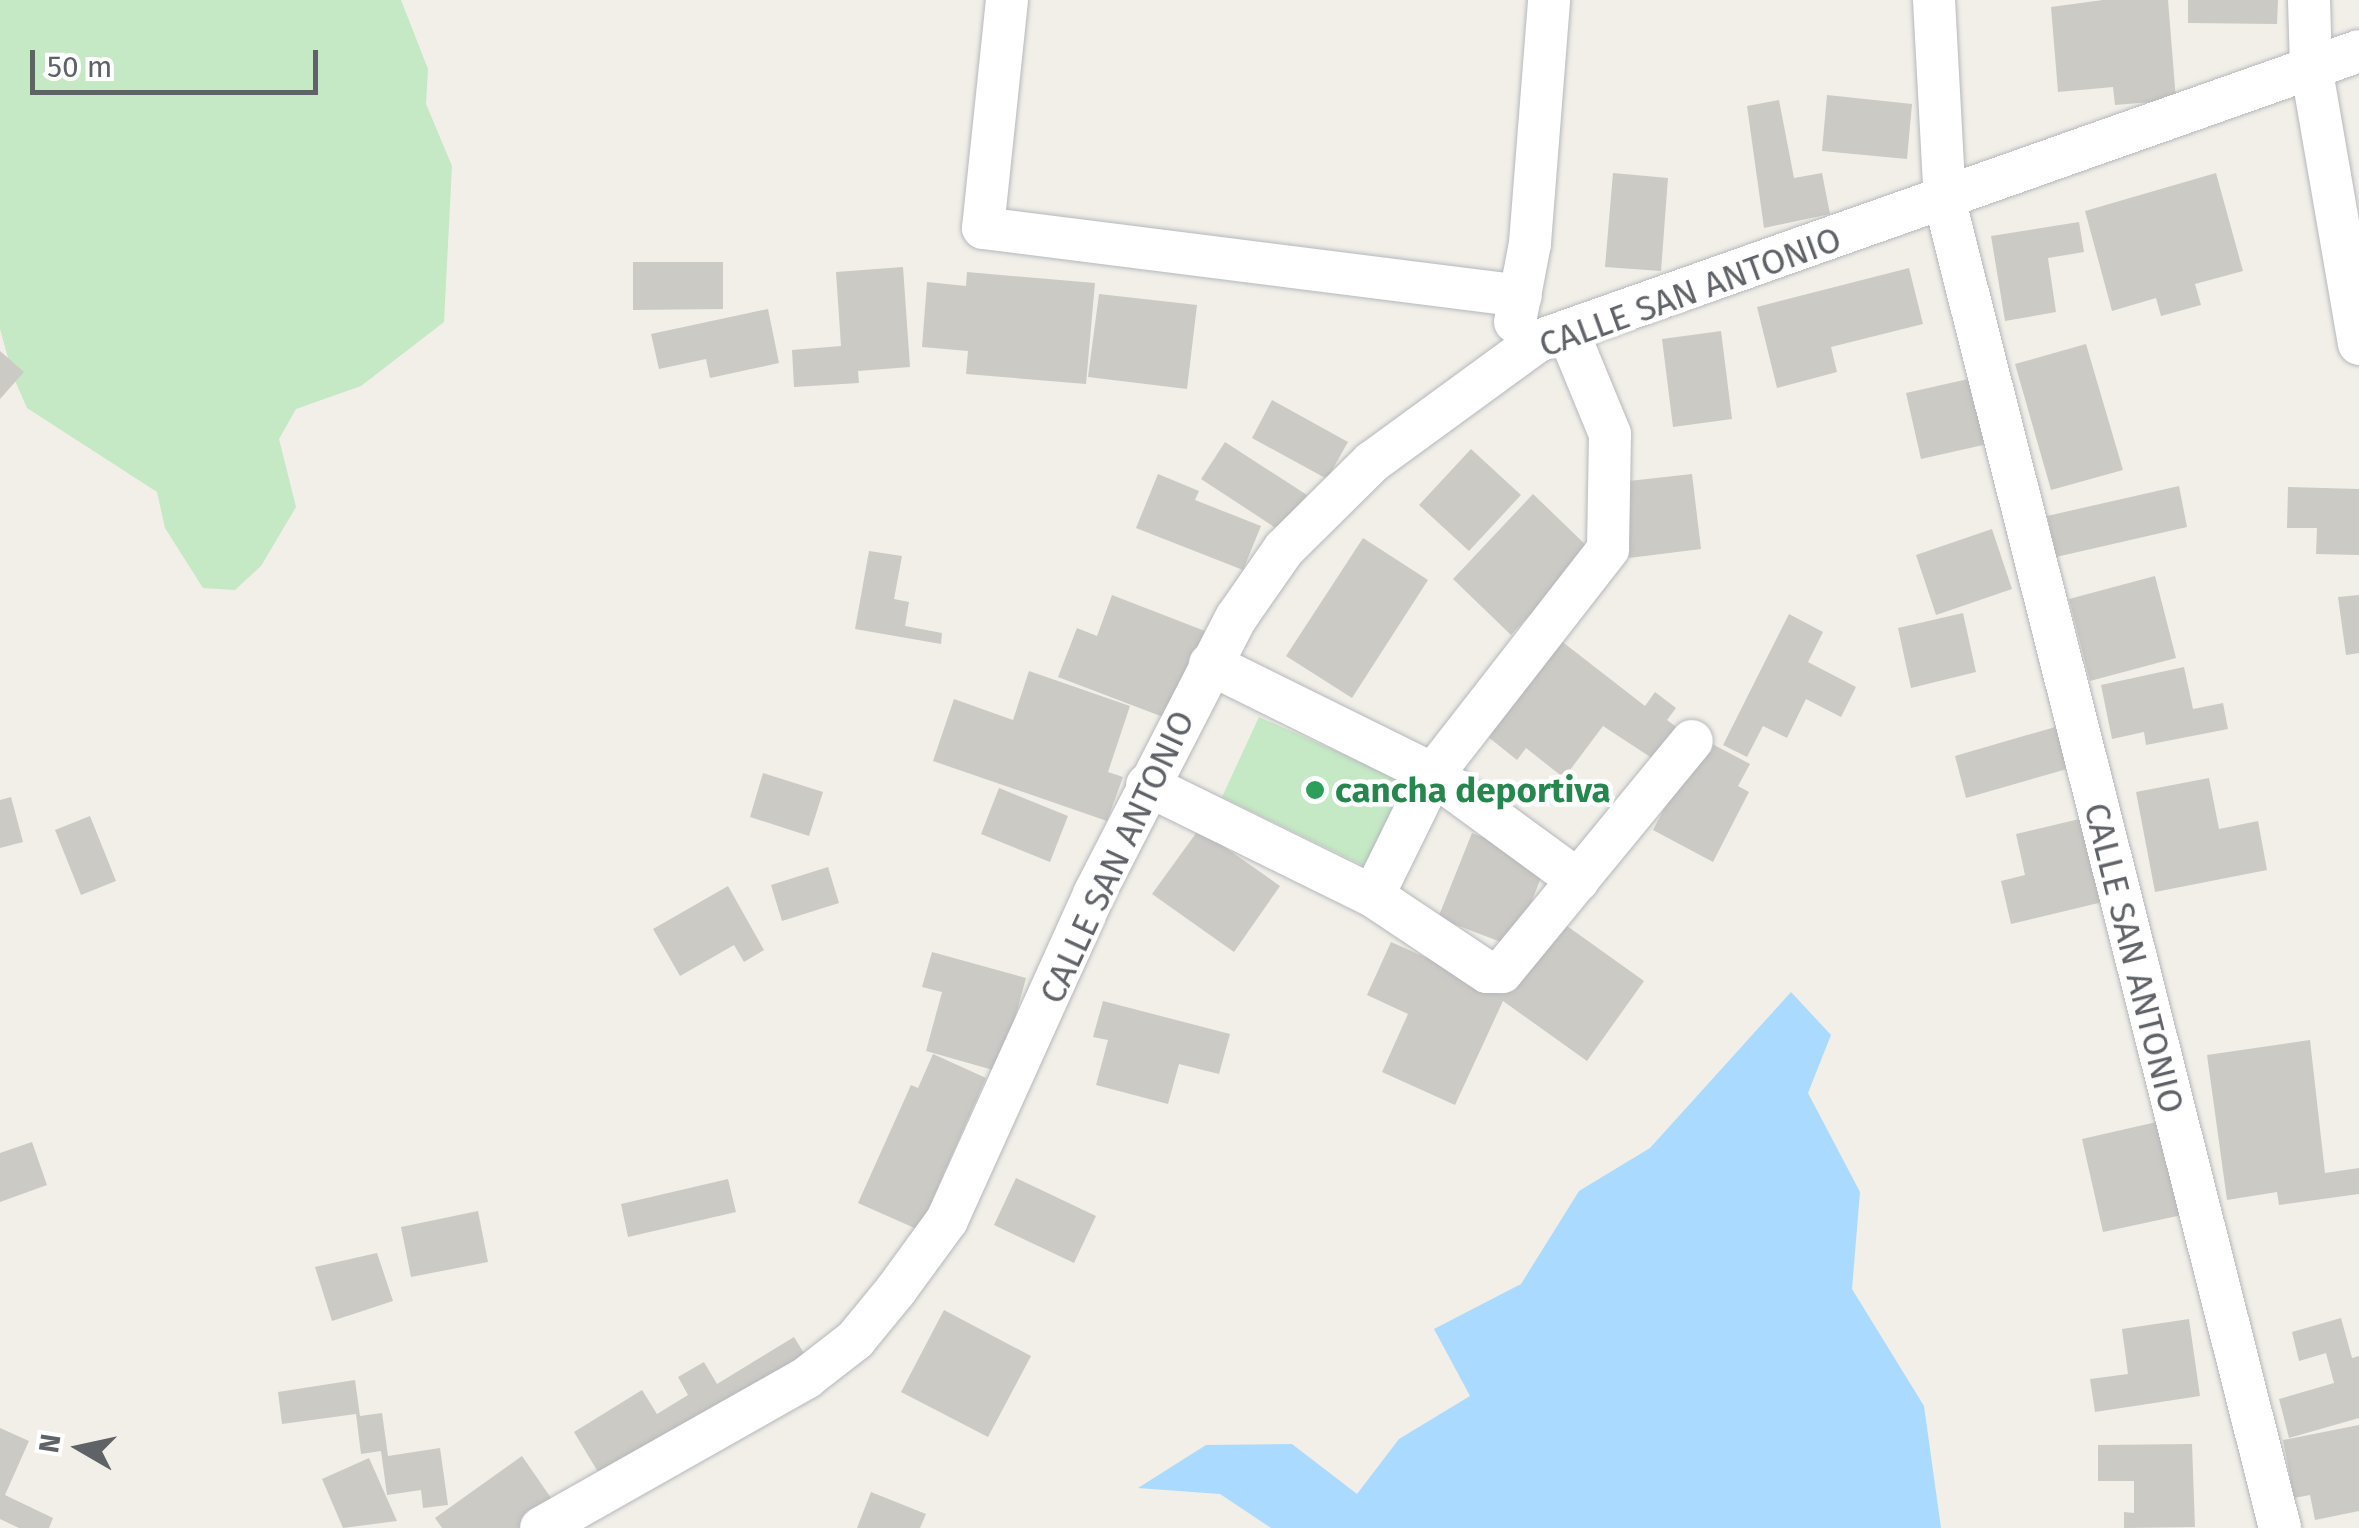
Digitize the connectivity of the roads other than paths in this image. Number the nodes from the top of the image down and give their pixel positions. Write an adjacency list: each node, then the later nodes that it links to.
1 (1006, 0): 8 (street)
2 (1549, 0): 8 (street)
3 (1934, 0): 7 (street)
4 (2308, 0): 6 (street)
5 (2359, 51): 6 (street)
6 (2311, 66): 7 (street); 10 (street)
7 (1945, 202): 9 (street, CALLE SAN ANTONIO); 19 (street, CALLE SAN ANTONIO)
8 (1521, 296): 11 (street)
9 (1568, 332): 11 (street, CALLE SAN ANTONIO); 14 (street)
10 (2359, 344)
11 (1506, 364): 12 (street, CALLE SAN ANTONIO)
12 (1210, 664): 14 (street); 15 (street, CALLE SAN ANTONIO)
13 (1692, 742): 16 (street)
14 (1433, 774): 16 (street); 17 (street)
15 (1147, 785): 17 (street); 18 (street, CALLE SAN ANTONIO)
16 (1578, 880): 17 (street)
17 (1373, 896)
18 (542, 1528)
19 (2280, 1528)

